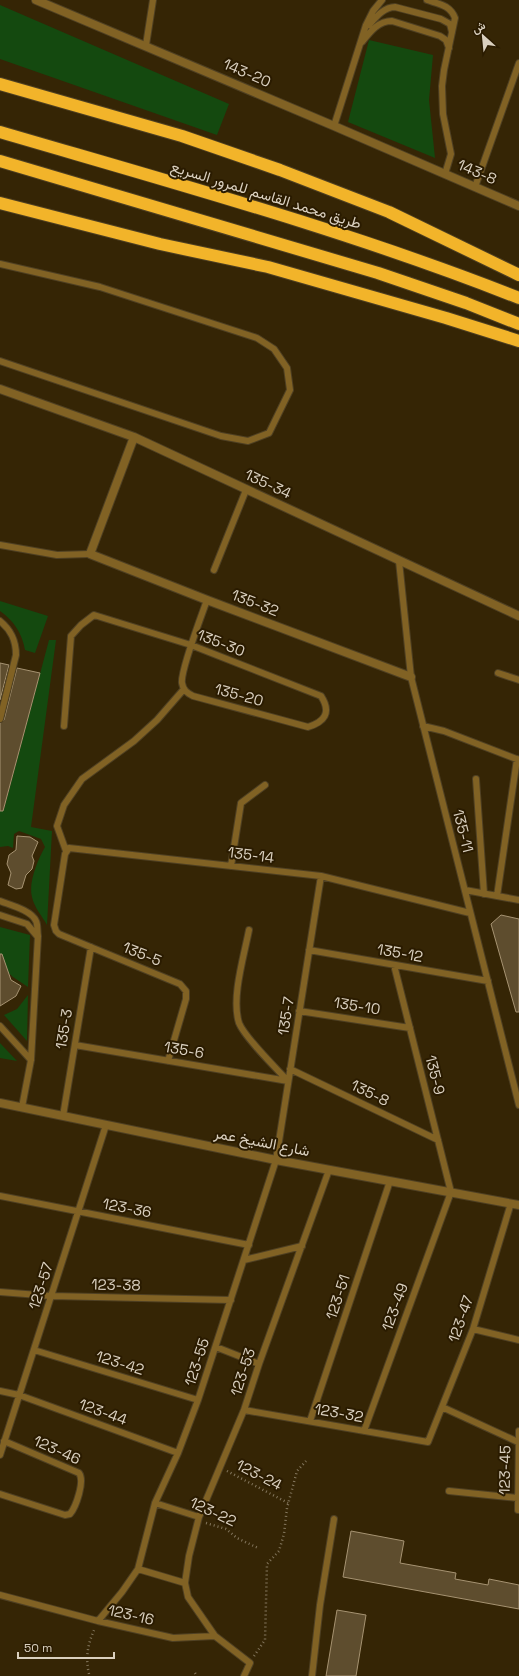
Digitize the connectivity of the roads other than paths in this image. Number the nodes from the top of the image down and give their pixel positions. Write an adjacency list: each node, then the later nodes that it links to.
1 (36, 0): 7 (street, 143-20)
2 (152, 0): 7 (lane)
3 (382, 0): 5 (lane)
4 (427, 0): 6 (lane)
5 (364, 31): 6 (lane); 8 (lane)
6 (452, 33): 9 (lane)
7 (146, 45): 12 (street, 143-20)
8 (360, 45): 9 (lane); 12 (lane)
9 (449, 48): 15 (lane)
10 (519, 63): 16 (lane)
11 (0, 84): 20 (highway)
12 (334, 126): 15 (street, 143-20)
13 (0, 132): 21 (highway, طريق محمد القاسم للمرور السريع)
14 (0, 161): 22 (highway)
15 (445, 174): 16 (street, 143-8)
16 (475, 187): 18 (street, 143-8)
17 (0, 203): 23 (highway)
18 (519, 206)
19 (0, 264): 24 (lane)
20 (519, 275)
21 (519, 298)
22 (519, 324)
23 (519, 341)
24 (0, 361)
25 (0, 389): 26 (street, 135-34)
26 (134, 437): 27 (street, 135-34); 29 (street)
27 (246, 490): 30 (street, 135-34); 31 (lane)
28 (0, 545): 29 (lane)
29 (90, 554): 32 (street, 135-32)
30 (399, 561): 33 (street, 135-34); 37 (lane, 135-11)
31 (214, 570)
32 (207, 600): 35 (lane); 37 (street, 135-32)
33 (519, 616)
34 (0, 621): 41 (lane)
35 (192, 645): 39 (lane); 40 (lane, 135-30); 42 (lane, 135-30)
36 (498, 673): 38 (lane)
37 (411, 677): 43 (lane, 135-11)
38 (519, 680)
39 (184, 689): 40 (lane, 135-20); 47 (lane)
40 (326, 712)
41 (0, 719)
42 (64, 726)
43 (423, 726): 44 (lane); 50 (lane, 135-11)
44 (518, 760): 52 (lane)
45 (476, 779): 51 (lane)
46 (265, 785): 48 (lane)
47 (66, 851): 48 (lane, 135-14); 59 (lane, 135-5)
48 (231, 866): 49 (lane, 135-14)
49 (320, 876): 55 (lane, 135-14); 60 (lane, 135-7)
50 (465, 890): 51 (lane); 55 (lane, 135-11)
51 (484, 894): 52 (lane)
52 (498, 896): 53 (lane)
53 (519, 900)
54 (0, 901): 58 (lane)
55 (470, 913): 62 (lane, 135-11)
56 (0, 915): 58 (lane)
57 (249, 930): 70 (lane)
58 (38, 936): 67 (lane)
59 (91, 947): 66 (lane, 135-3); 68 (lane, 135-5)
60 (309, 950): 61 (lane, 135-12); 63 (lane, 135-7)
61 (394, 965): 62 (lane, 135-12); 65 (lane, 135-9)
62 (488, 981): 72 (lane, 135-11)
63 (300, 1011): 65 (lane, 135-10); 69 (lane, 135-7)
64 (0, 1026): 67 (lane)
65 (410, 1028): 76 (lane, 135-9)
66 (75, 1045): 68 (lane, 135-6); 74 (lane, 135-3)
67 (31, 1060): 73 (lane)
68 (168, 1061): 70 (lane, 135-6)
69 (290, 1069): 70 (lane, 135-7); 76 (lane, 135-8)
70 (288, 1081): 77 (lane, 135-7)
71 (0, 1103): 73 (street, شارع الشيخ عمر)
72 (519, 1105)
73 (22, 1107): 74 (street, شارع الشيخ عمر)
74 (63, 1116): 75 (street, شارع الشيخ عمر)
75 (106, 1125): 77 (street, شارع الشيخ عمر); 83 (lane, 123-57)
76 (438, 1140): 80 (lane, 135-9)
77 (276, 1160): 78 (street, شارع الشيخ عمر); 84 (lane, 123-55)
78 (329, 1170): 79 (street, شارع الشيخ عمر); 85 (lane, 123-53)
79 (390, 1181): 80 (street, شارع الشيخ عمر); 100 (lane, 123-51)
80 (451, 1192): 82 (street, شارع الشيخ عمر); 101 (lane, 123-49)
81 (0, 1196): 83 (lane, 123-36)
82 (515, 1204): 90 (lane, 123-47)
83 (78, 1211): 84 (lane, 123-36); 88 (lane, 123-57)
84 (249, 1245): 86 (lane, 123-55)
85 (302, 1246): 86 (lane); 94 (lane, 123-53)
86 (244, 1260): 89 (lane, 123-55)
87 (0, 1292): 88 (lane, 123-38)
88 (51, 1296): 89 (lane, 123-38); 93 (lane, 123-57)
89 (231, 1300): 92 (lane, 123-55)
90 (473, 1328): 91 (lane); 98 (lane, 123-47)
91 (519, 1340)
92 (216, 1347): 94 (lane); 97 (lane, 123-55)
93 (34, 1350): 96 (lane, 123-57); 97 (lane, 123-42)
94 (259, 1364): 99 (lane, 123-53)
95 (0, 1391): 96 (lane, 123-44)
96 (19, 1395): 103 (lane, 123-57); 106 (lane, 123-44)
97 (198, 1400): 106 (lane, 123-55)
98 (442, 1407): 104 (lane, 123-47); 105 (lane)
99 (244, 1410): 100 (lane, 123-32); 113 (lane, 123-53)
100 (310, 1421): 101 (lane, 123-32)
101 (364, 1431): 104 (lane, 123-32)
102 (519, 1431): 105 (lane, 123-45)
103 (4, 1441): 107 (lane, 123-57); 109 (lane, 123-46)
104 (428, 1442)
105 (518, 1442): 110 (lane, 123-45)
106 (178, 1453): 111 (lane, 123-55)
107 (0, 1455)
108 (449, 1491): 110 (lane)
109 (0, 1494)
110 (518, 1498): 112 (lane, 123-45)
111 (155, 1503): 113 (lane, 123-22); 115 (lane, 123-55)
112 (518, 1510)
113 (199, 1517): 116 (lane, 123-53)
114 (334, 1519): 121 (lane)
115 (138, 1569): 116 (lane); 118 (lane)
116 (185, 1583): 119 (lane)
117 (0, 1595): 118 (lane, 123-16)
118 (98, 1621): 119 (lane, 123-16)
119 (215, 1636): 120 (lane)
120 (244, 1676)
121 (312, 1676)

